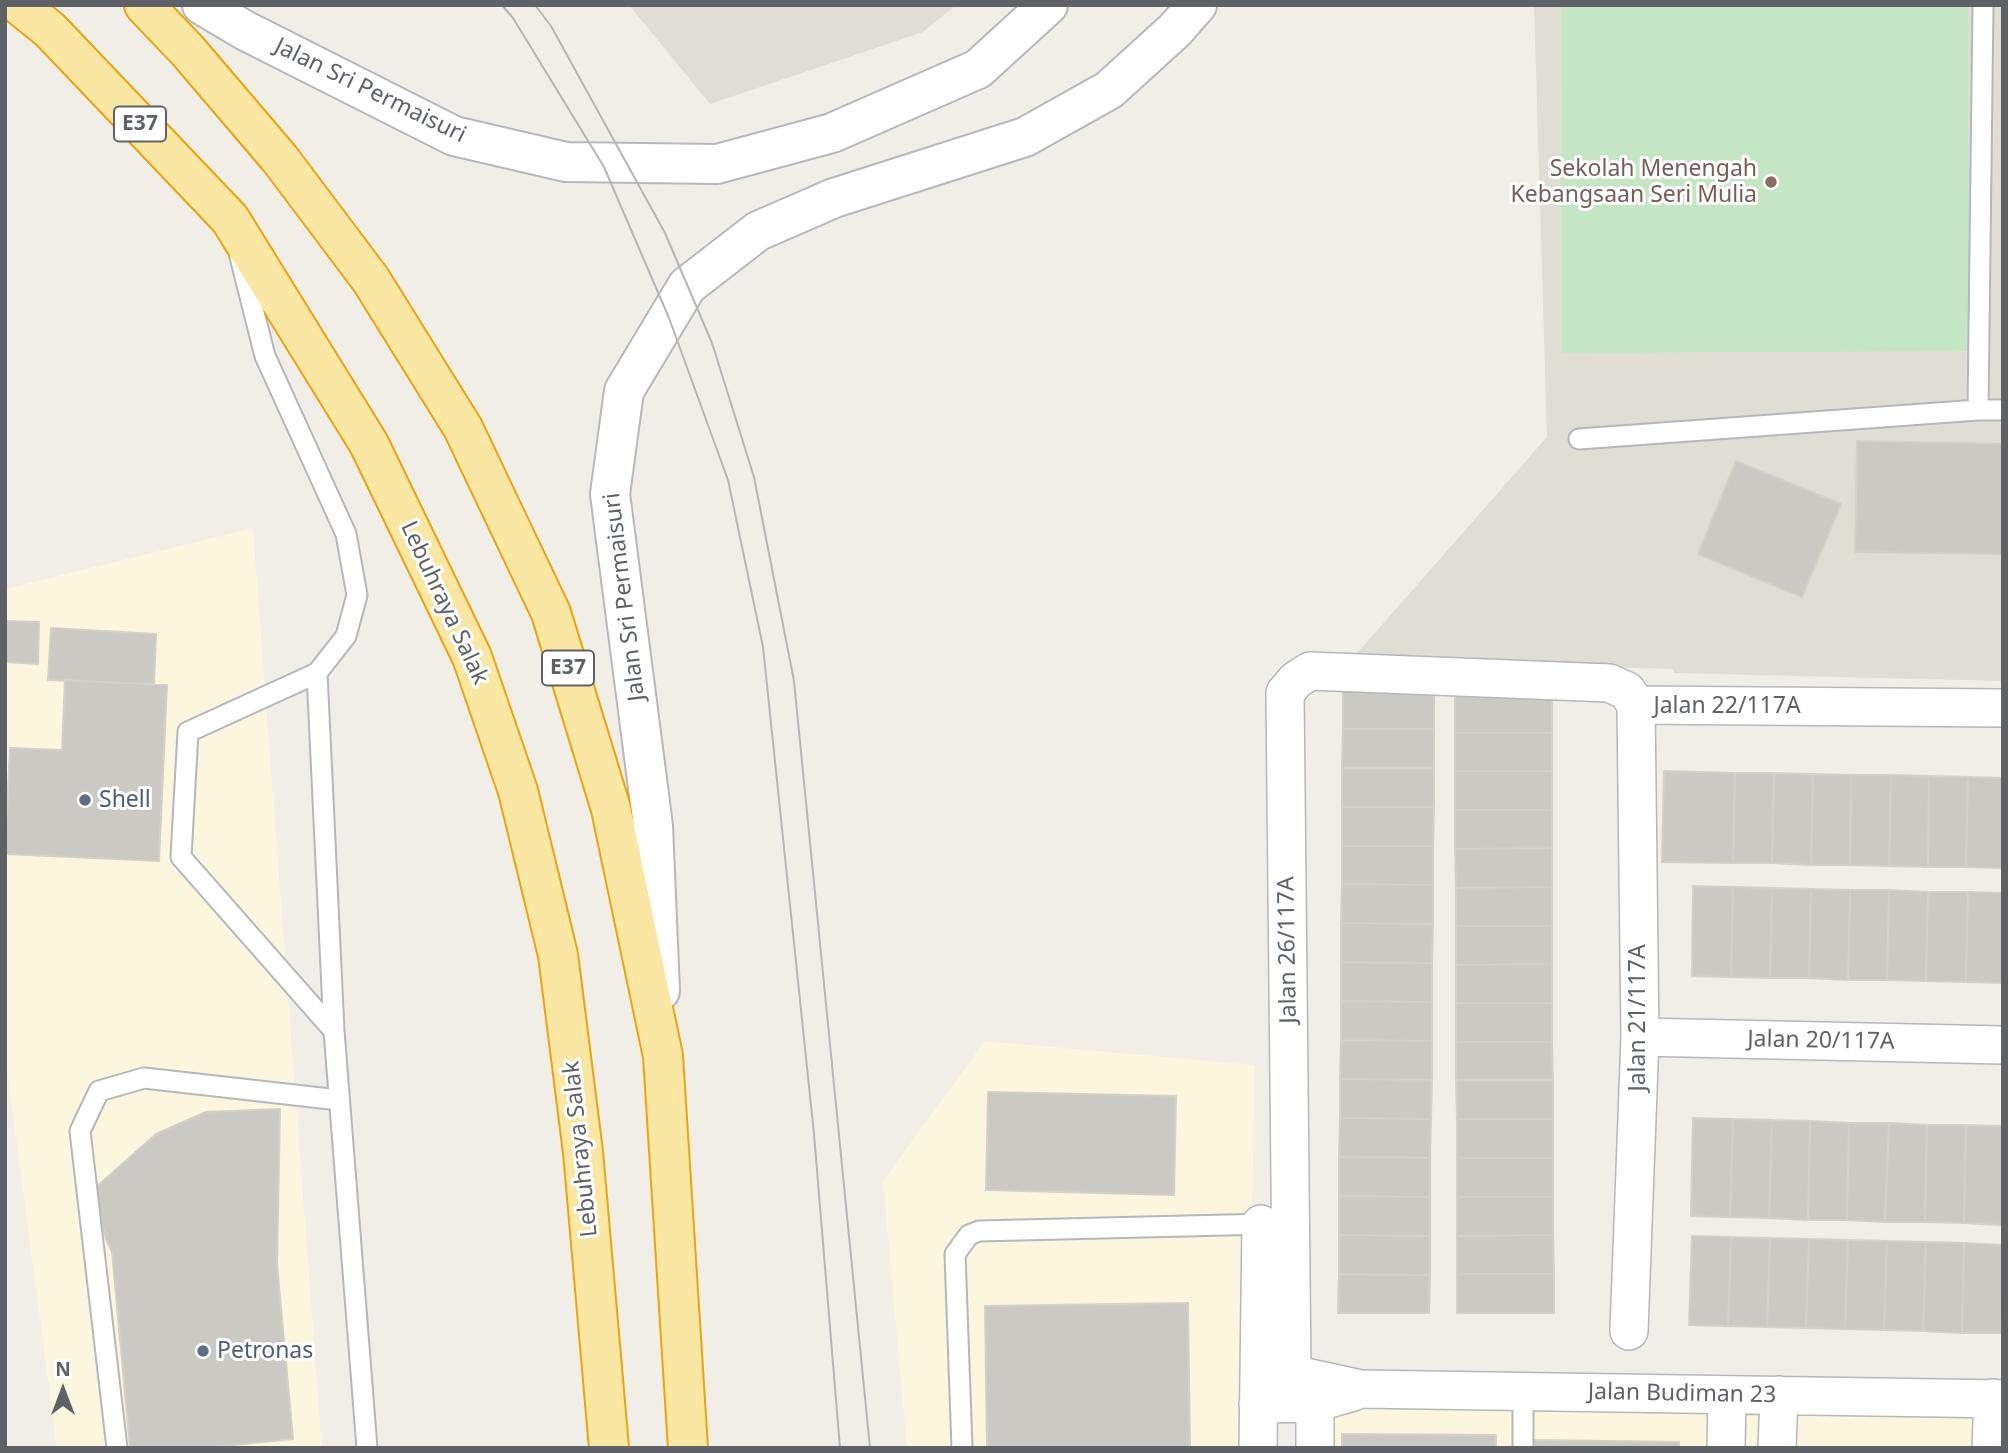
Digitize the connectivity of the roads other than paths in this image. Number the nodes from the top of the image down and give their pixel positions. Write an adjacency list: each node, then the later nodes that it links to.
1 (19, 5): 7 (highway, Lebuhraya Salak / E37)
2 (144, 5): 18 (highway, E37)
3 (202, 5): 4 (main road, Jalan Sri Permaisuri)
4 (1048, 5)
5 (1197, 5): 18 (main road, Jalan Sri Permaisuri)
6 (1983, 5): 8 (lane)
7 (230, 219): 11 (lane); 31 (highway, Lebuhraya Salak / E37)
8 (1978, 410): 9 (lane); 10 (lane)
9 (2003, 410)
10 (1579, 439)
11 (317, 673): 15 (lane); 15 (lane)
12 (1296, 680): 13 (street, Jalan 22/117A); 20 (street, Jalan 26/117A)
13 (1636, 705): 14 (street, Jalan 22/117A); 16 (street, Jalan 21/117A)
14 (2003, 708)
15 (334, 1031): 19 (lane)
16 (1640, 1037): 17 (street, Jalan 20/117A); 21 (street, Jalan 21/117A)
17 (2003, 1045)
18 (663, 1056): 32 (highway, E37)
19 (339, 1100): 29 (lane); 30 (lane)
20 (1276, 1224): 22 (street, Jalan 26/117A); 33 (lane)
21 (1629, 1331)
22 (1270, 1383): 23 (street, Jalan Budiman 23); 28 (street, Jalan Budiman 23); 34 (street, Jalan 26/117A)
23 (1361, 1390): 24 (street, Jalan Budiman 23); 28 (street, Jalan Budiman 23)
24 (1523, 1392): 25 (street, Jalan Budiman 23); 38 (lane)
25 (1727, 1395): 26 (street, Jalan Budiman 23); 39 (street)
26 (1779, 1395): 27 (street, Jalan Budiman 23); 40 (street)
27 (1998, 1399): 41 (street)
28 (1315, 1403): 37 (street)
29 (117, 1448)
30 (368, 1448)
31 (609, 1448)
32 (688, 1448)
33 (962, 1448)
34 (1258, 1448)
35 (1266, 1448): 36 (street)
36 (1299, 1448)
37 (1315, 1448)
38 (1523, 1448)
39 (1726, 1448)
40 (1777, 1448)
41 (1991, 1448)

